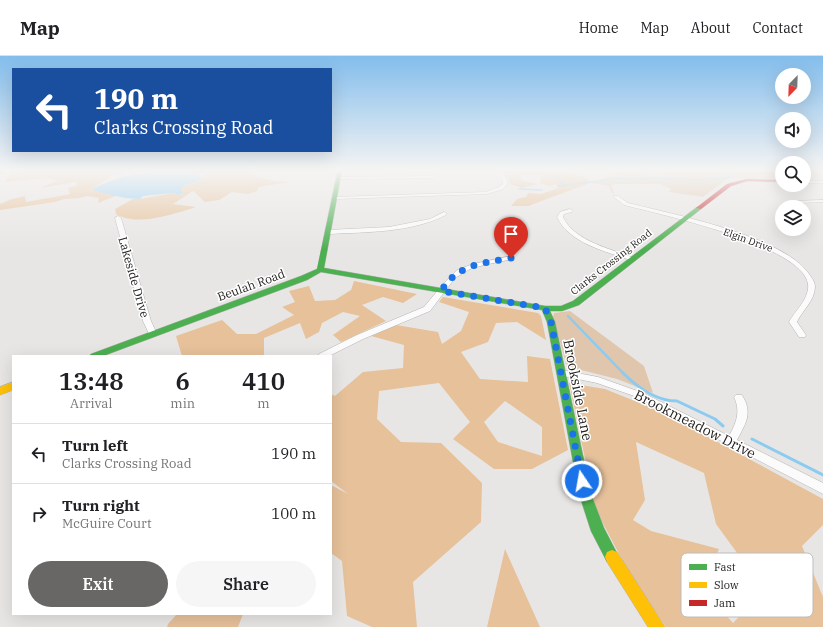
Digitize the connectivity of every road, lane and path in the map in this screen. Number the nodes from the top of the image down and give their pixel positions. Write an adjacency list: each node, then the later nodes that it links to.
1 (376, 197): 4 (street)
2 (616, 197): 10 (street)
3 (714, 197): 10 (street, Clarks Crossing Road)
4 (335, 198): 11 (street)
5 (811, 201): 6 (street)
6 (823, 201)
7 (570, 211): 13 (street)
8 (444, 214): 11 (street)
9 (118, 218): 17 (street, Lakeside Drive)
10 (685, 220): 13 (street, Clarks Crossing Road); 18 (street, Elgin Drive)
11 (328, 232): 14 (street)
12 (511, 258): 15 (street)
13 (632, 259): 16 (street, Clarks Crossing Road)
14 (320, 270): 15 (street, Clarks Crossing Road); 17 (street, Beulah Road)
15 (441, 291): 16 (street, Clarks Crossing Road); 20 (street)
16 (545, 308): 21 (street, Brookside Lane)
17 (153, 334): 19 (street, Beulah Road)
18 (802, 335)
19 (97, 355)
20 (324, 355)
21 (561, 373): 25 (street, Brookmeadow Drive); 27 (street, Brookside Lane)
22 (12, 386): 23 (street)
23 (0, 391)
24 (739, 397): 25 (street)
25 (731, 441): 26 (street, Brookmeadow Drive)
26 (823, 489)
27 (657, 627)

